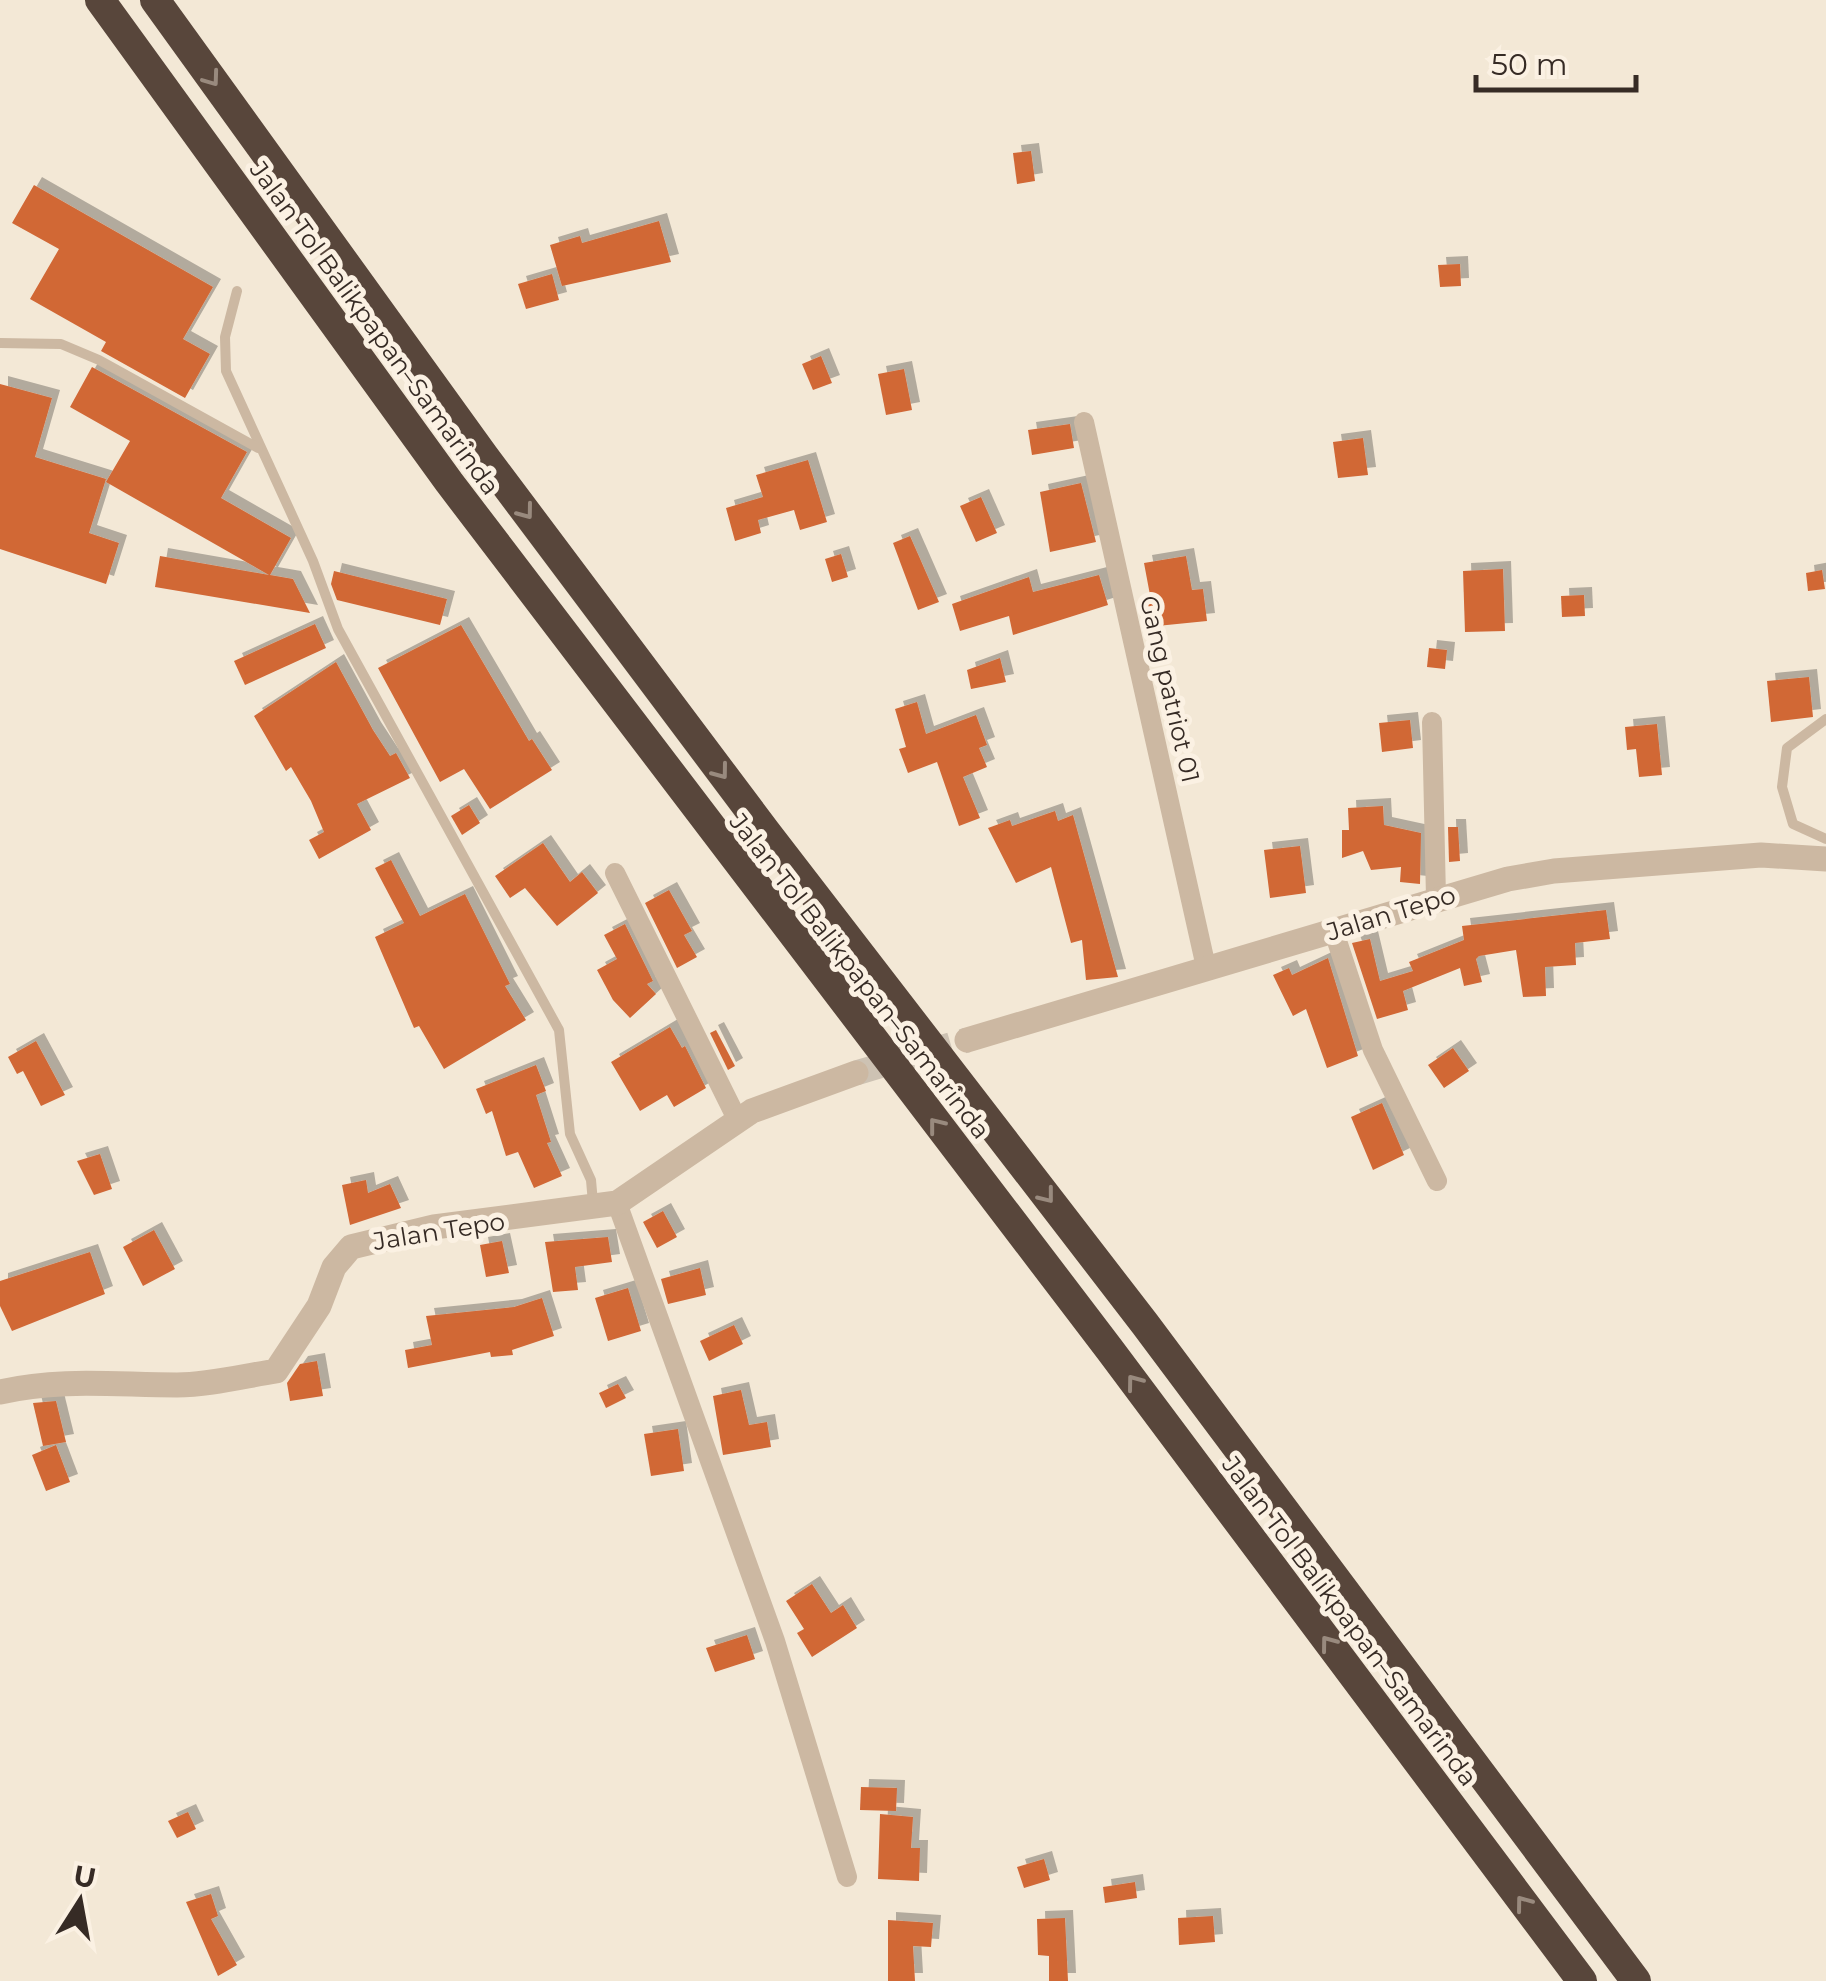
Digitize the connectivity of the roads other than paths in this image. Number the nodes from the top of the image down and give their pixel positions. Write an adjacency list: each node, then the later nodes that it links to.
1 (100, 0): 22 (highway, Jalan Tol Balikpapan–Samarinda, one-way to 1)
2 (154, 0): 23 (highway, Jalan Tol Balikpapan–Samarinda, one-way to 23)
3 (237, 291): 6 (lane)
4 (0, 343): 6 (lane)
5 (1084, 422): 14 (street, Gang patriot 01)
6 (259, 448): 19 (lane)
7 (1826, 720): 9 (lane)
8 (1432, 722): 12 (street)
9 (1826, 840)
10 (1826, 858): 12 (street, Jalan Tepo)
11 (615, 873): 17 (street)
12 (1436, 897): 13 (street, Jalan Tepo)
13 (1334, 932): 14 (street, Jalan Tepo); 18 (street)
14 (1206, 967): 15 (street, Jalan Tepo)
15 (967, 1040)
16 (856, 1074): 17 (street, Jalan Tepo)
17 (738, 1119): 19 (street, Jalan Tepo)
18 (1437, 1181)
19 (605, 1206): 20 (street, Jalan Tepo); 21 (street)
20 (0, 1392)
21 (847, 1878)
22 (1582, 1981)
23 (1636, 1981)

